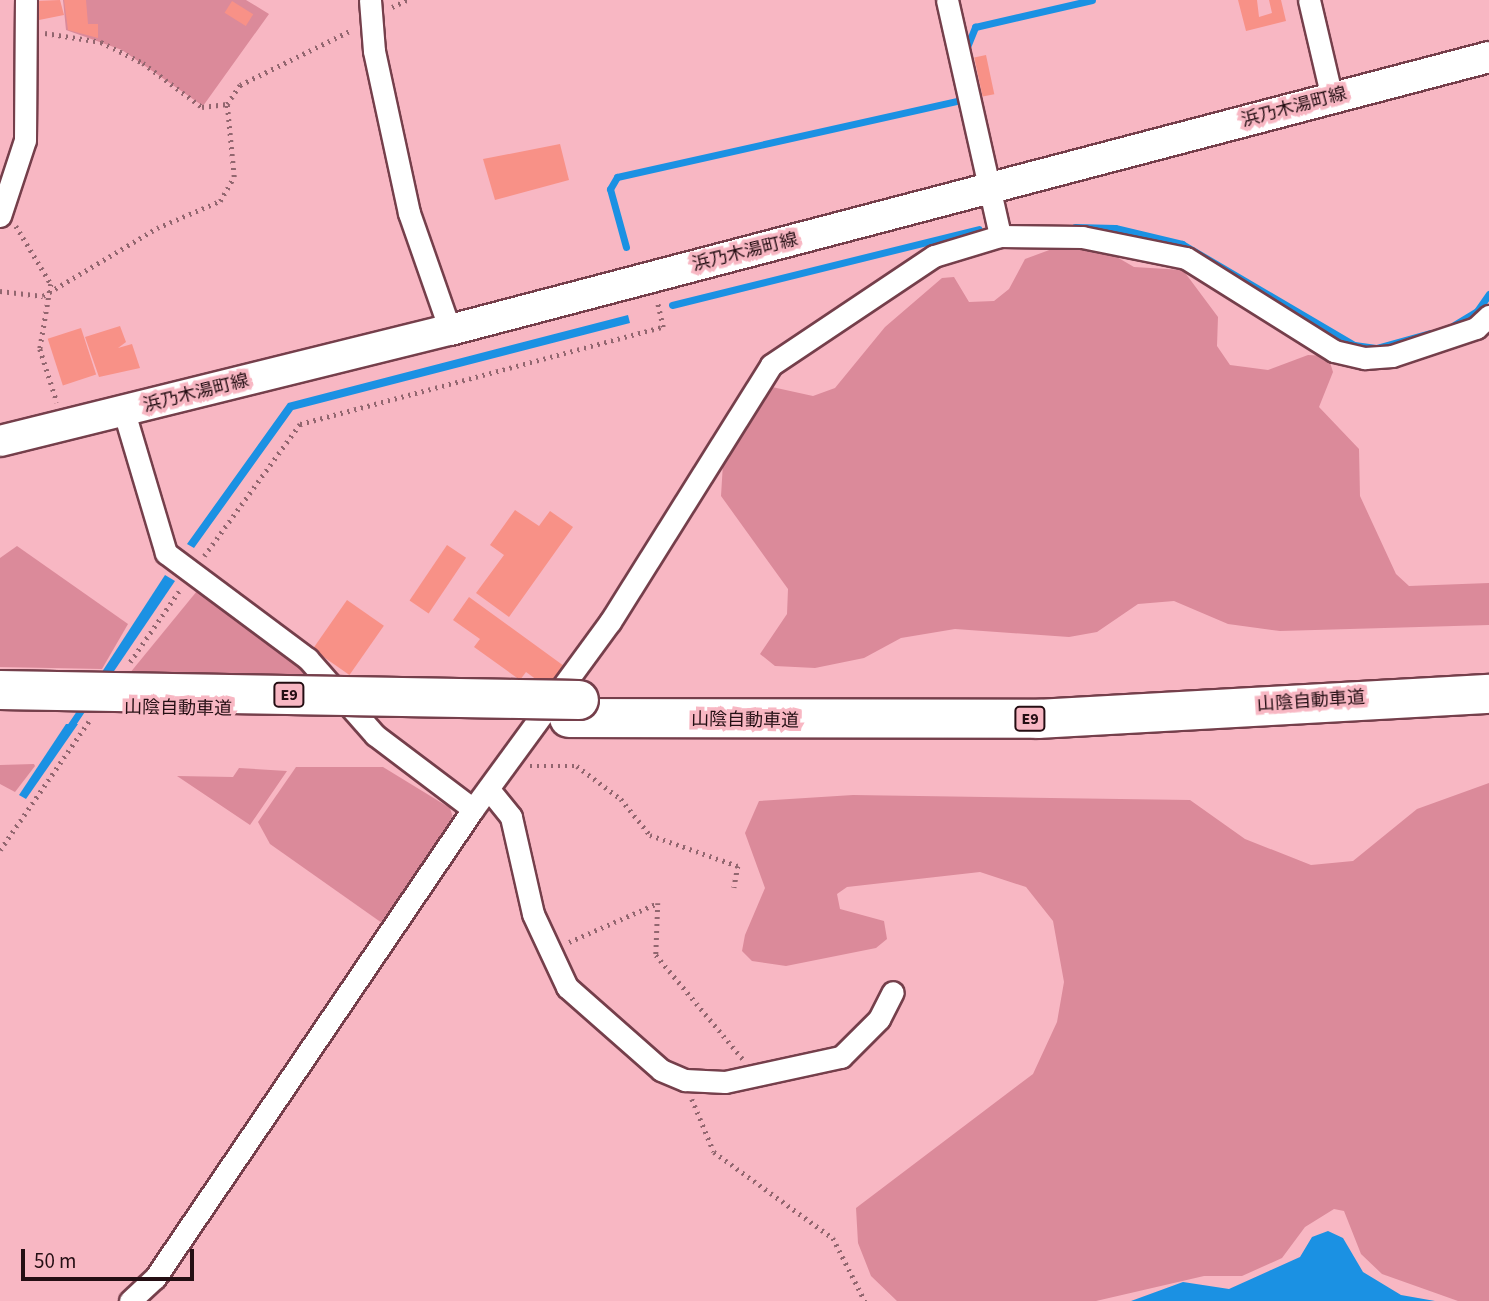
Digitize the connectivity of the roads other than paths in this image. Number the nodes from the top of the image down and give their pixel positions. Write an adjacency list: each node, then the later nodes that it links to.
1 (26, 0): 8 (street)
2 (947, 0): 7 (street)
3 (1309, 0): 6 (street)
4 (371, 10): 11 (street)
5 (1489, 57): 6 (main road, 浜乃木湯町線)
6 (1332, 98): 7 (main road, 浜乃木湯町線)
7 (988, 189): 9 (street); 11 (main road, 浜乃木湯町線)
8 (4, 219)
9 (1000, 236): 10 (street); 19 (street)
10 (1489, 316)
11 (450, 330): 12 (main road, 浜乃木湯町線)
12 (124, 412): 13 (main road, 浜乃木湯町線); 20 (street)
13 (0, 441)
14 (1489, 673): 18 (highway, 山陰自動車道 / E9)
15 (0, 690): 18 (highway, 山陰自動車道 / E9, bridge)
16 (1489, 694): 18 (highway, 山陰自動車道 / E9)
17 (0, 706): 18 (highway, 山陰自動車道 / E9)
18 (574, 709)
19 (491, 792): 20 (street); 21 (street)
20 (473, 809): 22 (street)
21 (892, 992)
22 (130, 1301)

